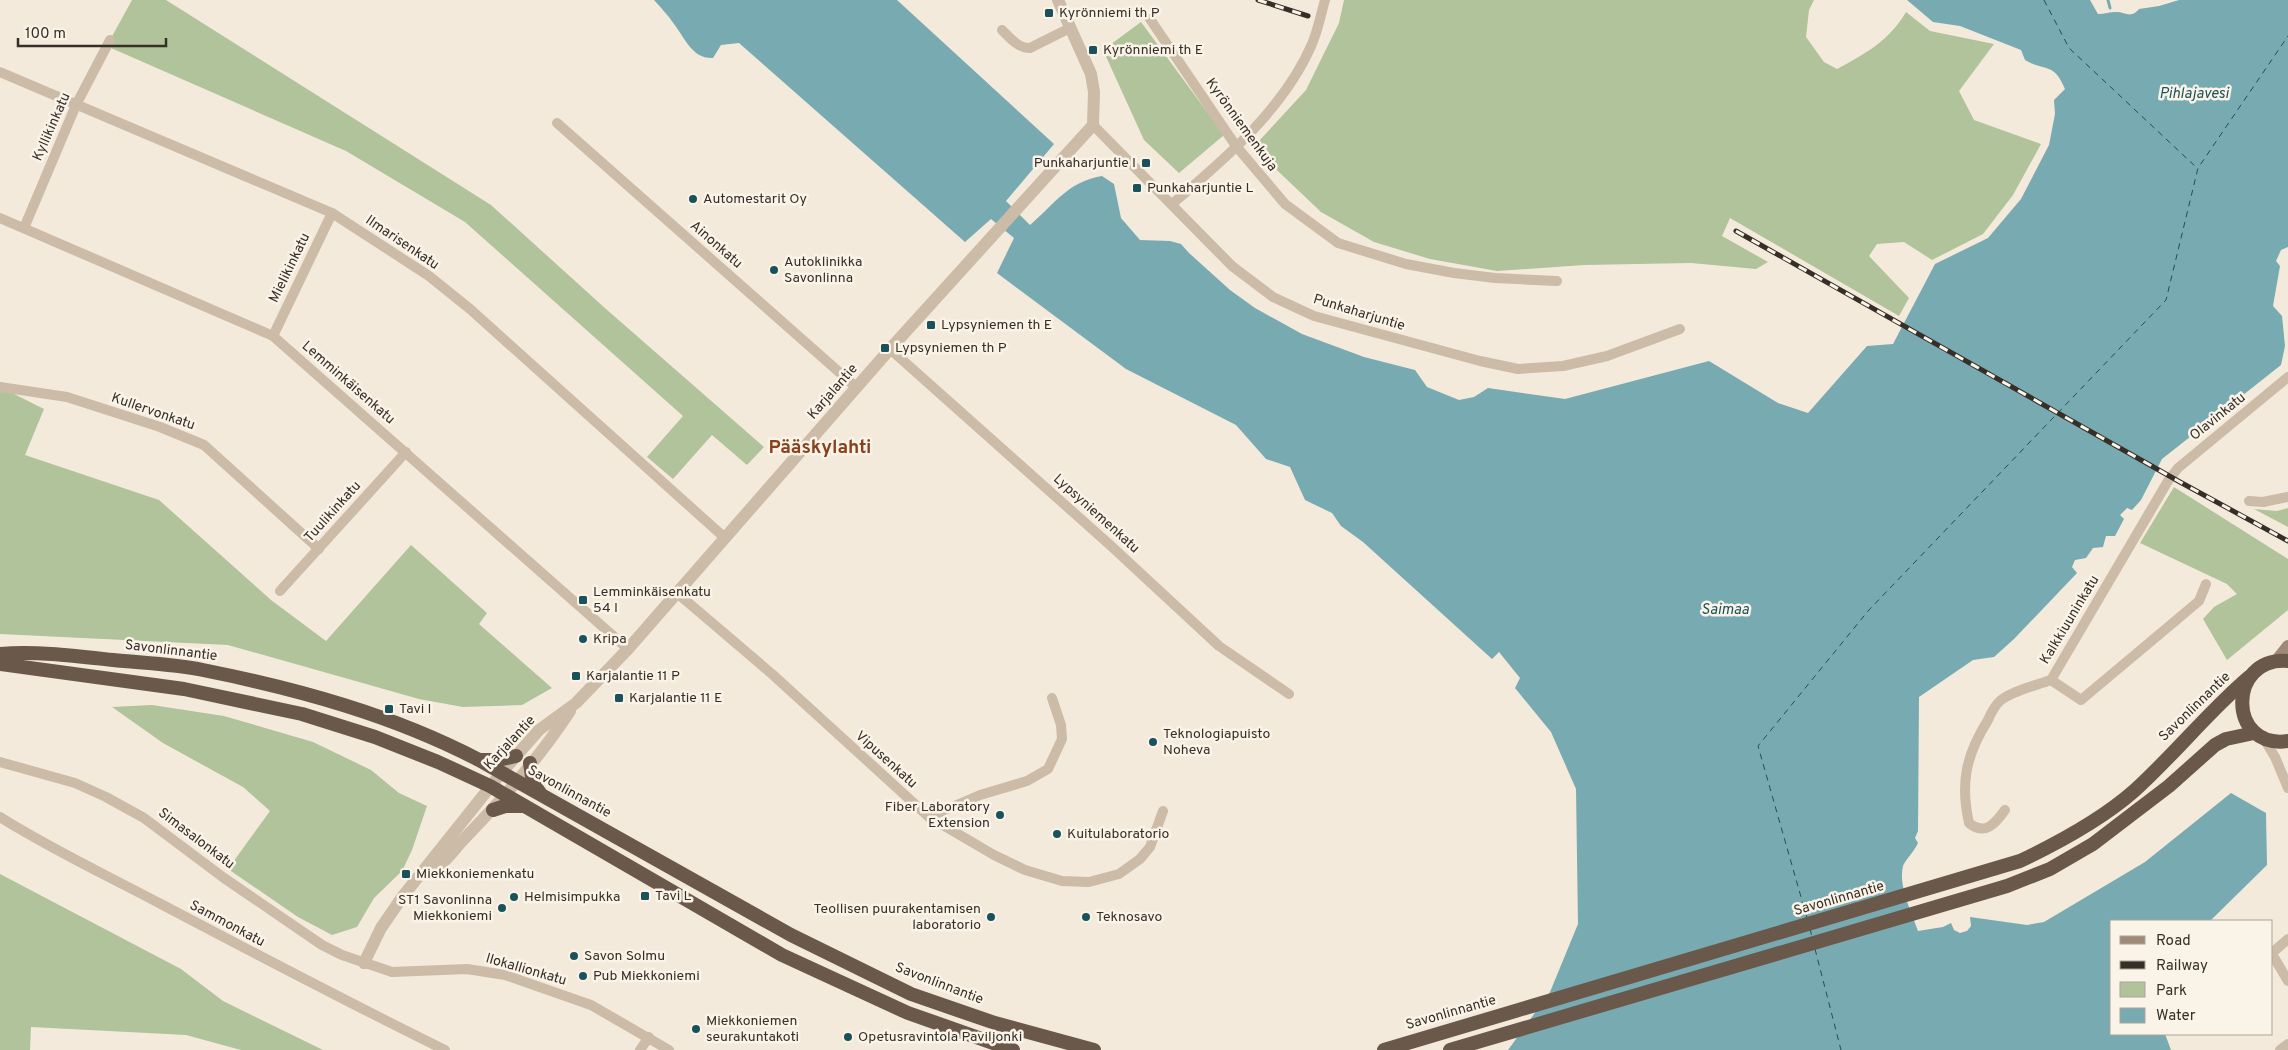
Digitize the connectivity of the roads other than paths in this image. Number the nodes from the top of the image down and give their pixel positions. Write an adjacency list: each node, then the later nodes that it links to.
1 (1058, 0): 4 (street)
2 (1325, 0): 11 (street)
3 (1150, 19): 11 (street, Kyrönniemenkuja)
4 (1070, 28): 5 (street); 10 (street)
5 (1002, 30)
6 (110, 40): 8 (street, Kyllikinkatu)
7 (0, 72): 8 (street, Ilmarisenkatu)
8 (76, 105): 13 (street, Ilmarisenkatu); 15 (street, Kyllikinkatu)
9 (557, 123): 22 (street, Ainonkatu)
10 (1093, 125): 12 (street, Punkaharjuntie); 19 (street, Karjalantie)
11 (1236, 146): 12 (street); 16 (street, Kyrönniemenkuja)
12 (1172, 204): 17 (street, Punkaharjuntie)
13 (332, 213): 18 (street, Mielikinkatu); 27 (street, Ilmarisenkatu)
14 (0, 218): 15 (street, Lemminkäisenkatu)
15 (24, 228): 18 (street, Lemminkäisenkatu)
16 (1557, 281)
17 (1680, 329)
18 (273, 336): 23 (street, Lemminkäisenkatu)
19 (890, 349): 22 (street, Karjalantie); 39 (street, Lypsyniemenkatu)
20 (2288, 377): 24 (street, Olavinkatu)
21 (0, 387): 28 (street, Kullervonkatu)
22 (856, 387): 27 (street, Karjalantie)
23 (406, 452): 28 (street, Tuulikinkatu); 33 (street, Lemminkäisenkatu)
24 (2168, 481): 38 (street, Kalkkiuuninkatu)
25 (2288, 497): 26 (street)
26 (2249, 501)
27 (725, 538): 31 (street, Karjalantie)
28 (319, 549): 30 (street, Tuulikinkatu)
29 (2206, 584): 38 (street)
30 (280, 591)
31 (677, 593): 33 (street, Karjalantie); 59 (street, Vipusenkatu)
32 (2288, 646): 35 (main road)
33 (628, 649): 41 (street, Karjalantie)
34 (0, 654): 45 (highway, Savonlinnantie)
35 (2282, 661): 37 (highway, Savonlinnantie)
36 (0, 664): 50 (highway)
37 (2249, 678): 42 (highway); 73 (highway, Savonlinnantie)
38 (2050, 680): 56 (street, Kalkkiuuninkatu)
39 (1288, 694)
40 (1052, 698): 59 (street)
41 (576, 703): 44 (street, Karjalantie); 47 (street, Karjalantie)
42 (2259, 736): 43 (highway); 51 (street); 74 (highway)
43 (2288, 741)
44 (516, 756): 45 (highway); 48 (street, Karjalantie)
45 (479, 760): 48 (highway, Savonlinnantie)
46 (0, 762): 64 (street, Simasalonkatu)
47 (530, 763): 49 (street, Karjalantie); 53 (highway)
48 (502, 772): 49 (highway, Savonlinnantie); 50 (street, Karjalantie)
49 (516, 780): 52 (street); 53 (highway, Savonlinnantie)
50 (490, 786): 52 (highway); 60 (street)
51 (2288, 788)
52 (505, 794): 54 (highway); 55 (street)
53 (542, 796): 72 (highway, Savonlinnantie)
54 (525, 806): 55 (highway); 71 (highway)
55 (493, 810): 60 (street)
56 (2005, 810)
57 (1163, 811): 59 (street, Vipusenkatu)
58 (0, 817): 68 (street, Sammonkatu)
59 (929, 817)
60 (420, 876): 64 (street)
61 (2288, 940): 62 (street)
62 (2273, 953)
63 (2273, 956): 65 (street)
64 (364, 963): 66 (street, Ilokallionkatu)
65 (2288, 981)
66 (649, 1037): 69 (street); 70 (street, Ilokallionkatu)
67 (2288, 1044): 75 (street)
68 (445, 1050)
69 (640, 1050)
70 (669, 1050)
71 (1013, 1050)
72 (1094, 1050)
73 (1384, 1050)
74 (1450, 1050)
75 (2280, 1050)

